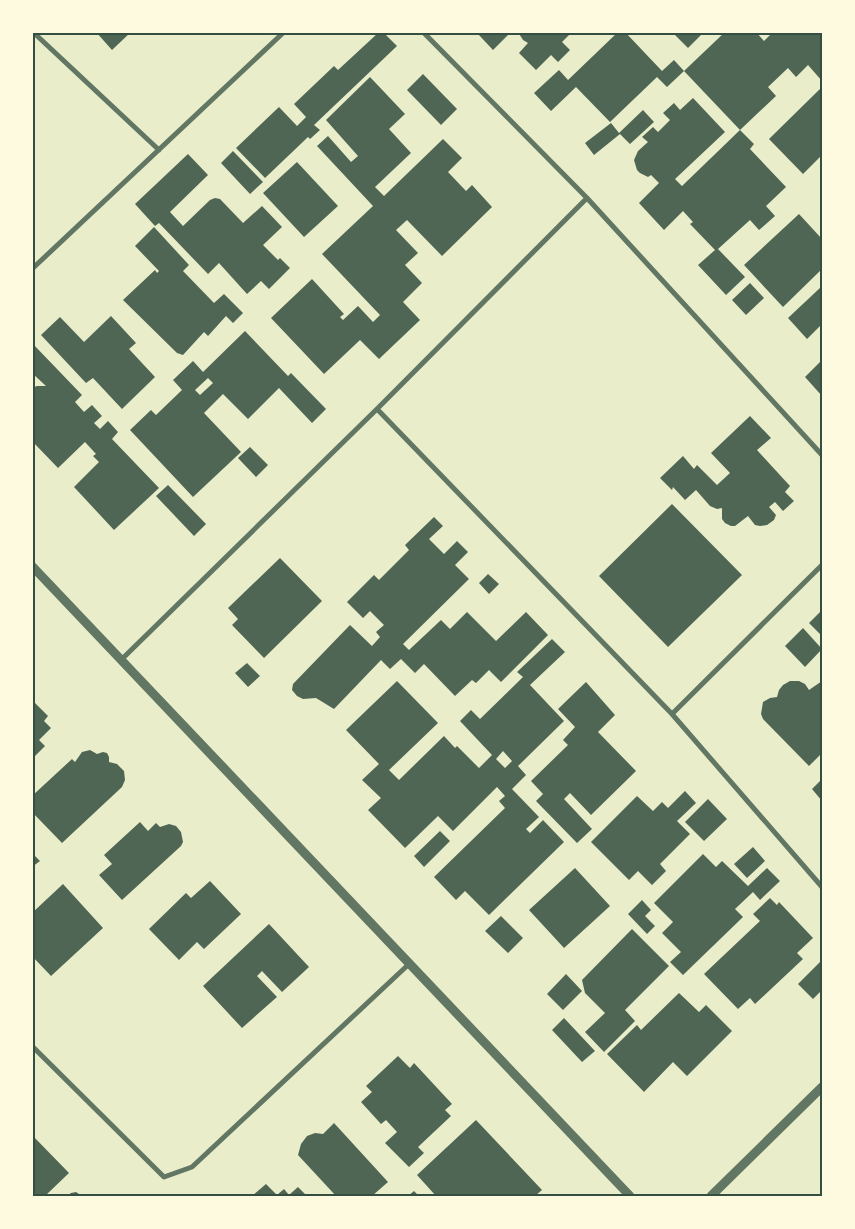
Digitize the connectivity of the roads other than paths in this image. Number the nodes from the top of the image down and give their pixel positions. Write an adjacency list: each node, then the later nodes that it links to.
1 (33, 32): 4 (street)
2 (284, 32): 4 (street)
3 (423, 32): 5 (street)
4 (159, 150): 6 (street)
5 (587, 198): 7 (street); 8 (street)
6 (32, 269)
7 (377, 409): 11 (street); 12 (street)
8 (822, 455)
9 (822, 565): 12 (street)
10 (32, 566): 11 (street)
11 (121, 660): 14 (street)
12 (672, 714): 13 (street)
13 (822, 887)
14 (409, 964): 15 (street); 17 (street)
15 (32, 1046)
16 (822, 1087): 18 (street)
17 (630, 1196)
18 (711, 1196)

